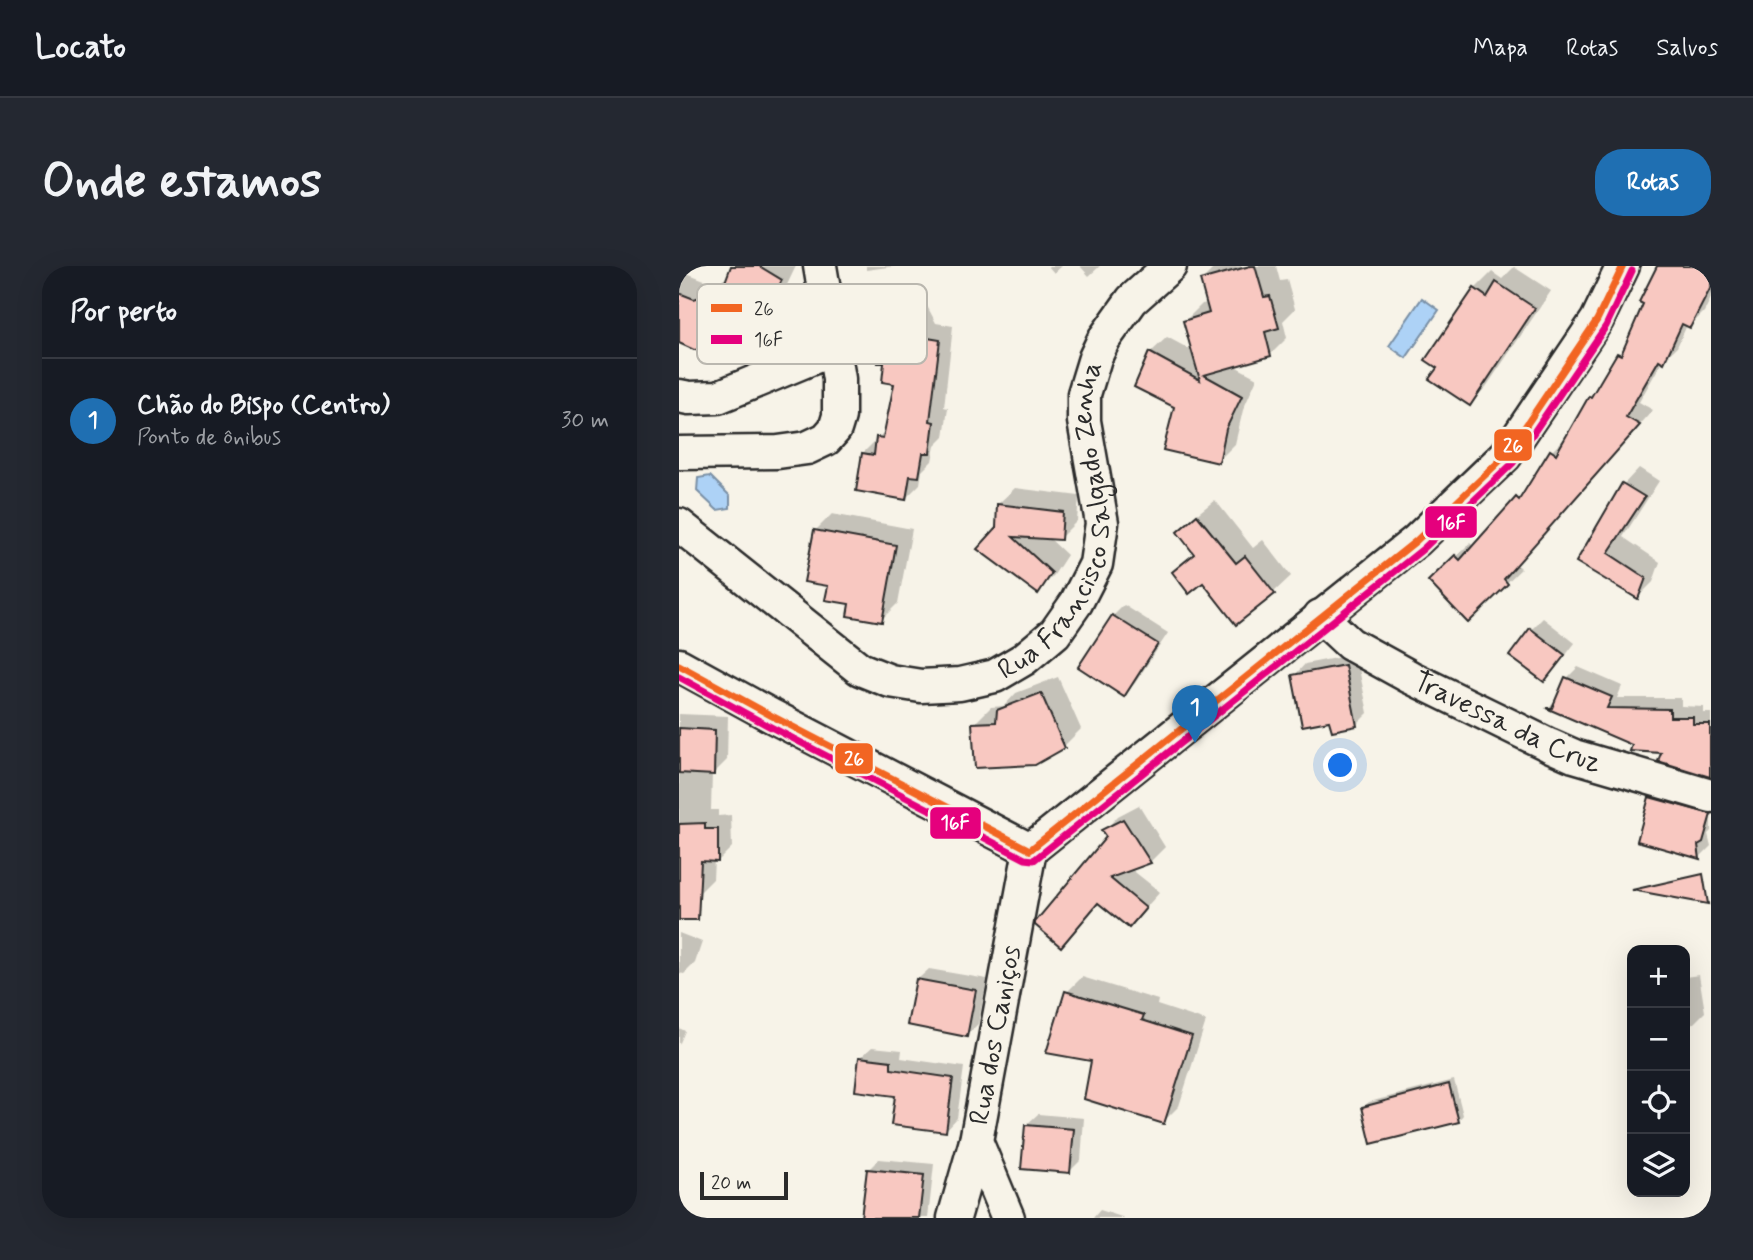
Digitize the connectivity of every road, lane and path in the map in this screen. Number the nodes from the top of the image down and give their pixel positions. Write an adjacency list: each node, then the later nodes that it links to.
1 (820, 266): 4 (street)
2 (1170, 266): 9 (street, Rua Francisco Salgado Zenha)
3 (1623, 266): 10 (street)
4 (823, 284)
5 (798, 364): 7 (street)
6 (836, 364): 8 (street)
7 (679, 396)
8 (679, 453)
9 (679, 525)
10 (1321, 616): 12 (street, Travessa da Cruz); 13 (street)
11 (679, 665): 13 (street)
12 (1711, 796)
13 (1030, 850): 14 (street, Rua dos Caniços)
14 (976, 1141): 15 (street); 16 (street, Rua dos Caniços)
15 (954, 1218)
16 (1008, 1218)

